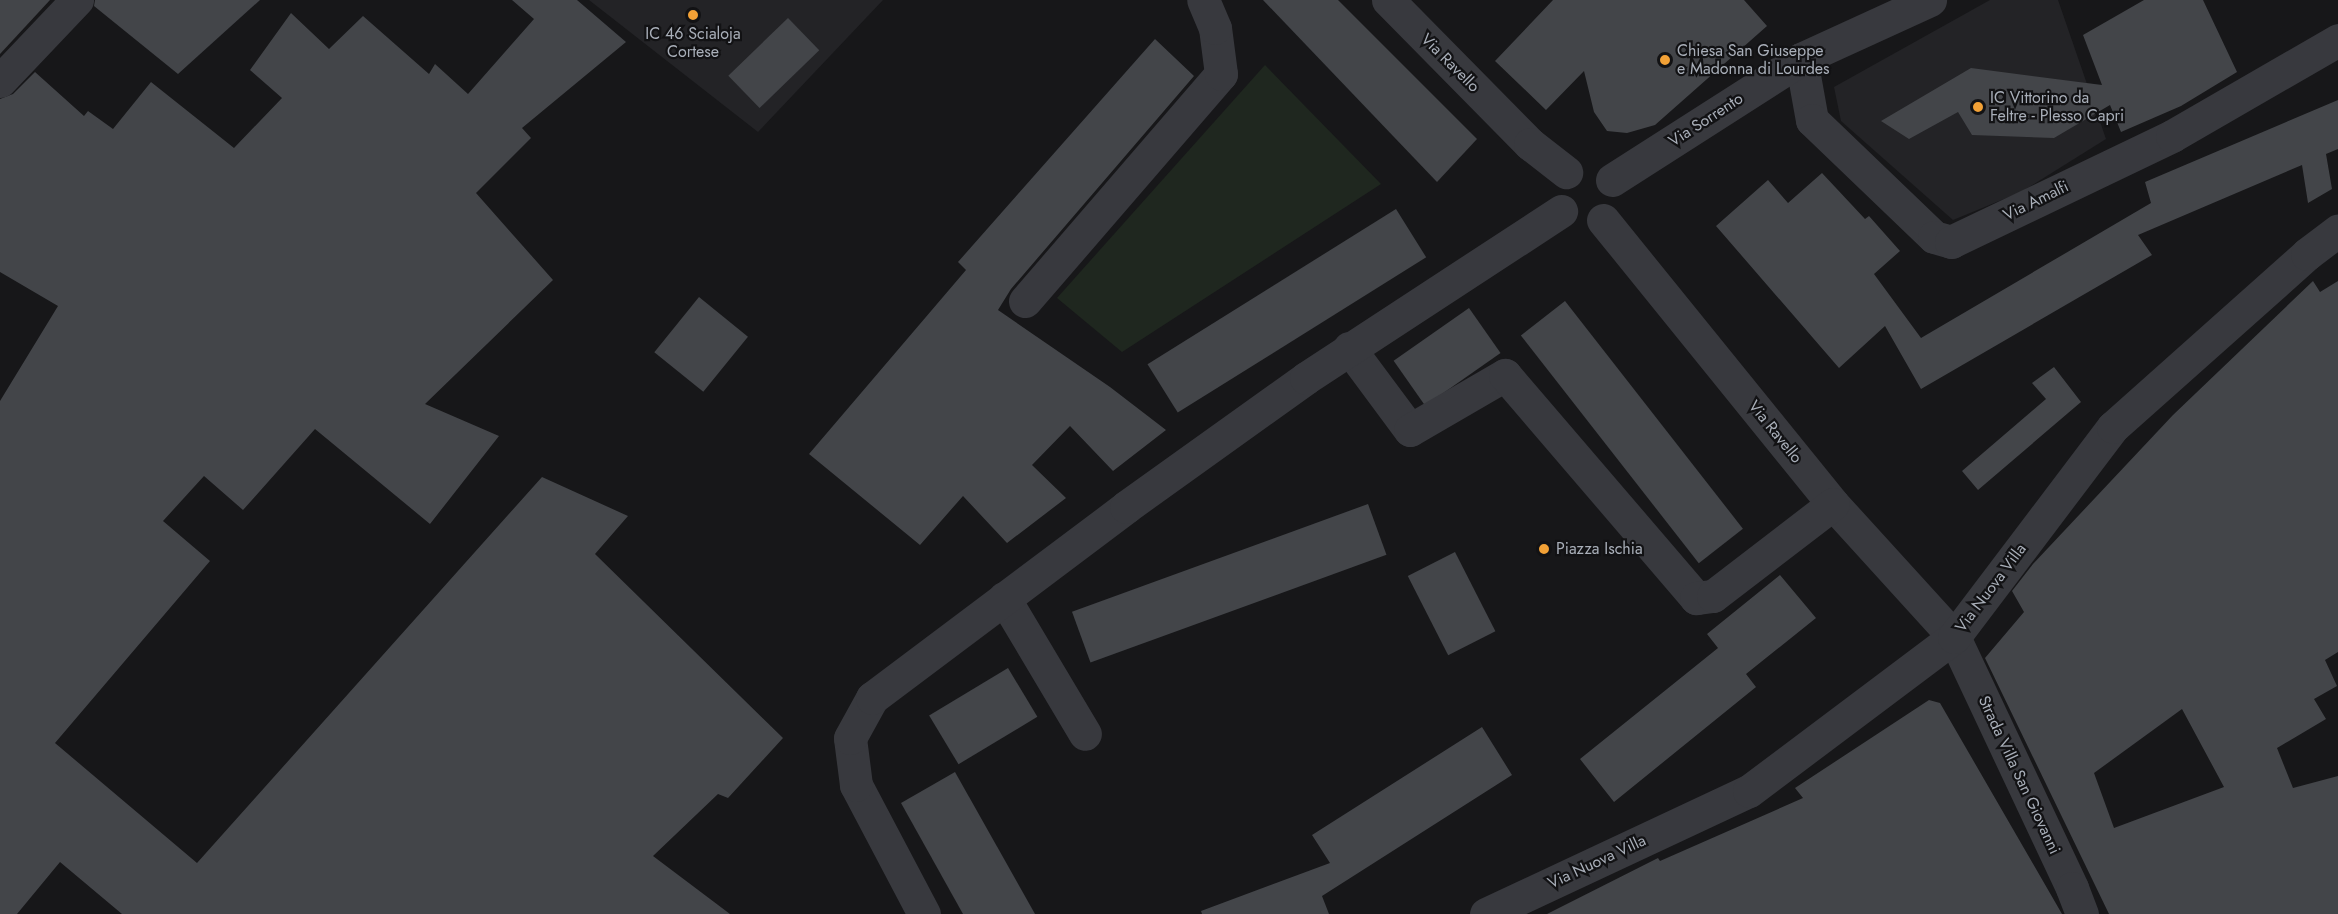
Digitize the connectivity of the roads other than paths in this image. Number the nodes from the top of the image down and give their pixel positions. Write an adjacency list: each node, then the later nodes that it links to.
1 (77, 0): 7 (street)
2 (1203, 0): 13 (street)
3 (1388, 0): 8 (street, Via Ravello)
4 (1930, 0): 6 (street, Via Sorrento)
5 (2338, 40): 6 (street, Via Amalfi)
6 (1801, 59): 9 (street, Via Sorrento)
7 (0, 81)
8 (1566, 172): 9 (street); 10 (street)
9 (1612, 180): 11 (street)
10 (1561, 211): 11 (street); 14 (street)
11 (1603, 220): 15 (street, Via Ravello)
12 (2338, 231): 17 (street, Via Nuova Villa)
13 (1025, 301)
14 (1349, 348): 15 (street); 16 (street)
15 (1833, 504): 17 (street, Via Ravello)
16 (1004, 598): 18 (street); 19 (street)
17 (1954, 637): 20 (street, Via Nuova Villa); 21 (street, Strada Villa San Giovanni)
18 (1085, 734)
19 (924, 914)
20 (1486, 914)
21 (2082, 914)

